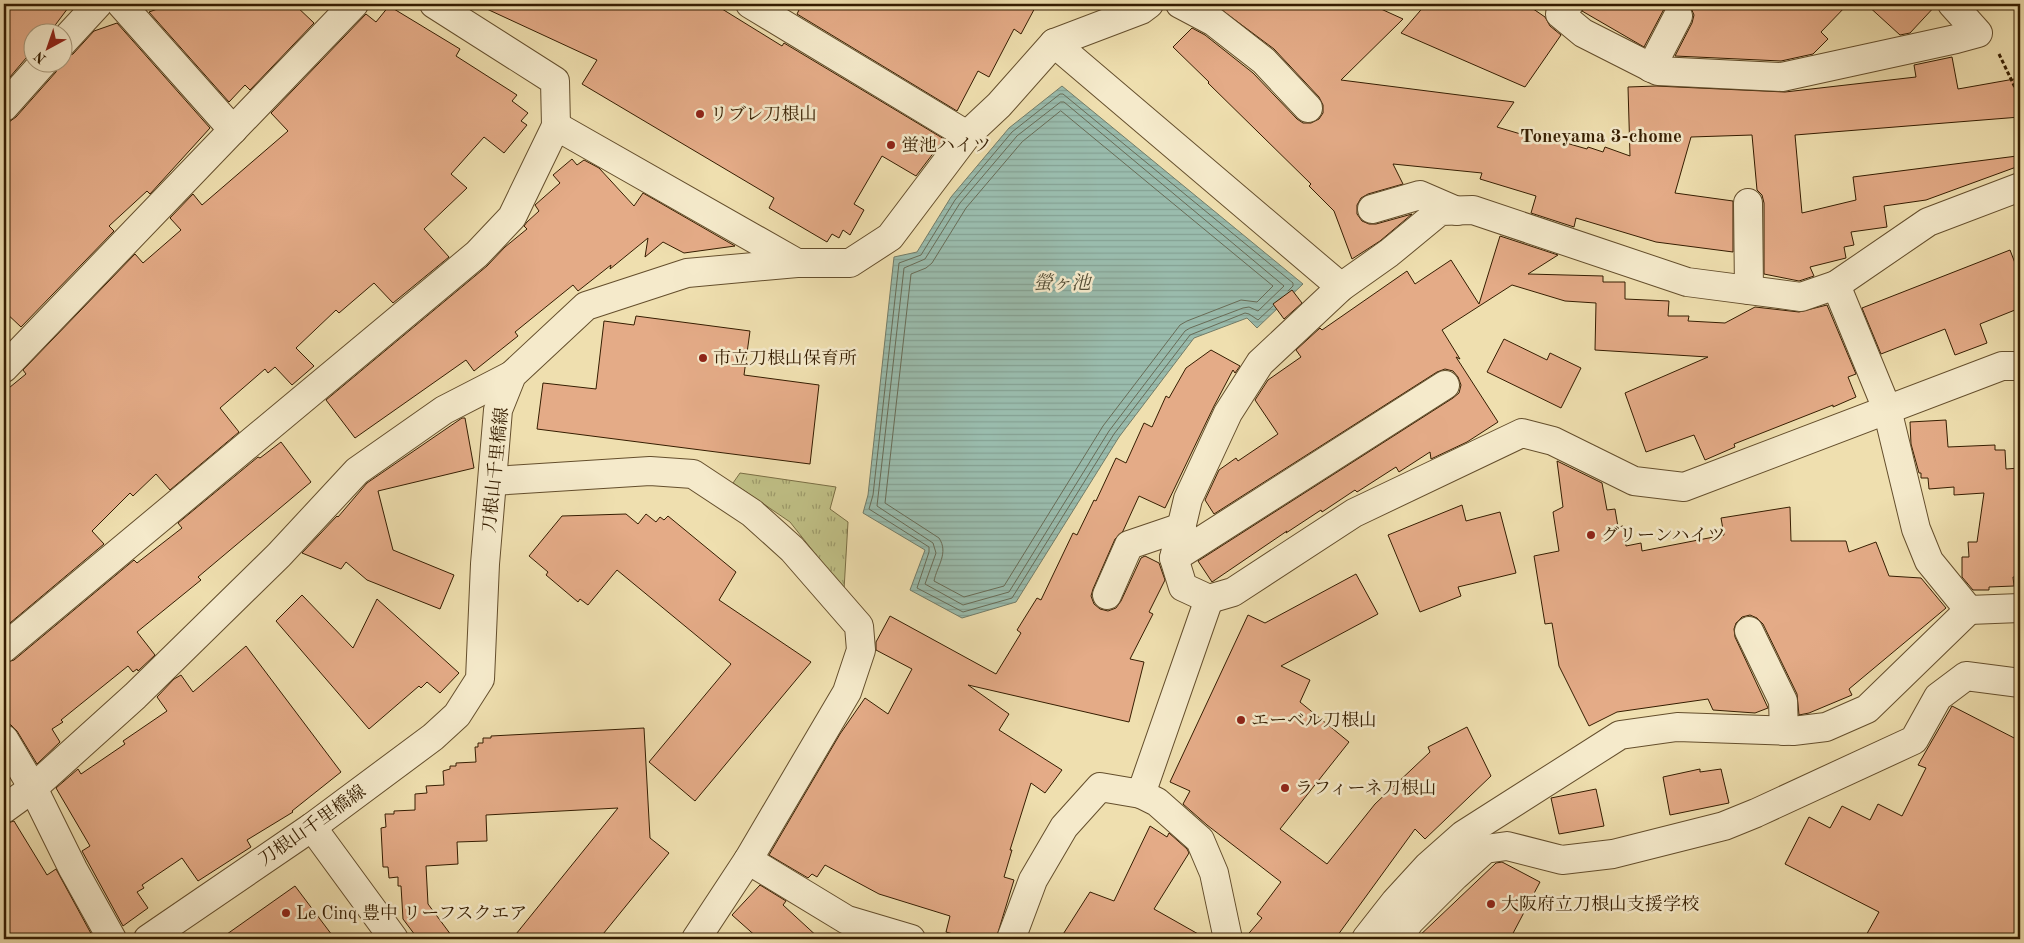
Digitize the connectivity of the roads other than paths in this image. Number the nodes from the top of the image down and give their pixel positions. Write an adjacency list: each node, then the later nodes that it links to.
1 (98, 4): 11 (street)
2 (121, 4): 18 (street)
3 (354, 4): 18 (street)
4 (434, 4): 17 (street)
5 (750, 4): 19 (street)
6 (1149, 4): 12 (street, 刀根山千里橋線)
7 (1180, 4): 16 (street)
8 (1569, 4): 13 (street)
9 (1952, 4): 13 (street)
10 (1678, 16): 13 (street)
11 (72, 32)
12 (1054, 44): 19 (street, 刀根山千里橋線); 26 (street)
13 (1651, 68)
14 (35, 72): 15 (street)
15 (4, 107)
16 (1308, 108)
17 (556, 126): 24 (street); 41 (street)
18 (233, 130): 29 (street)
19 (967, 135): 24 (street, 刀根山千里橋線)
20 (2020, 187): 25 (street)
21 (1748, 204): 27 (street)
22 (1372, 209): 23 (street)
23 (1457, 211): 26 (street); 27 (street)
24 (797, 263): 30 (street, 刀根山千里橋線)
25 (1836, 285): 27 (street); 32 (street)
26 (1341, 287): 34 (street)
27 (1749, 290)
28 (2020, 366): 32 (street)
29 (4, 368)
30 (512, 375): 33 (street, 刀根山千里橋線); 45 (street)
31 (1446, 385): 35 (street)
32 (1887, 409): 37 (street); 39 (street)
33 (493, 481): 48 (street, 刀根山千里橋線); 49 (street)
34 (1182, 526): 35 (street); 36 (street)
35 (1174, 558): 37 (street)
36 (1107, 595)
37 (1210, 599): 46 (street)
38 (2020, 608): 39 (street)
39 (1969, 610): 43 (street)
40 (1749, 631): 43 (street)
41 (4, 648)
42 (2020, 683): 58 (street)
43 (1784, 730): 57 (street)
44 (4, 739): 45 (street)
45 (33, 788): 47 (street); 50 (street)
46 (1141, 794): 55 (street); 56 (street)
47 (4, 809)
48 (312, 827): 51 (street, 刀根山千里橋線); 52 (street)
49 (748, 860): 53 (street); 54 (street)
50 (112, 939)
51 (148, 939)
52 (394, 939)
53 (696, 939)
54 (911, 939)
55 (1011, 939)
56 (1228, 939)
57 (1366, 939)
58 (1397, 939)

